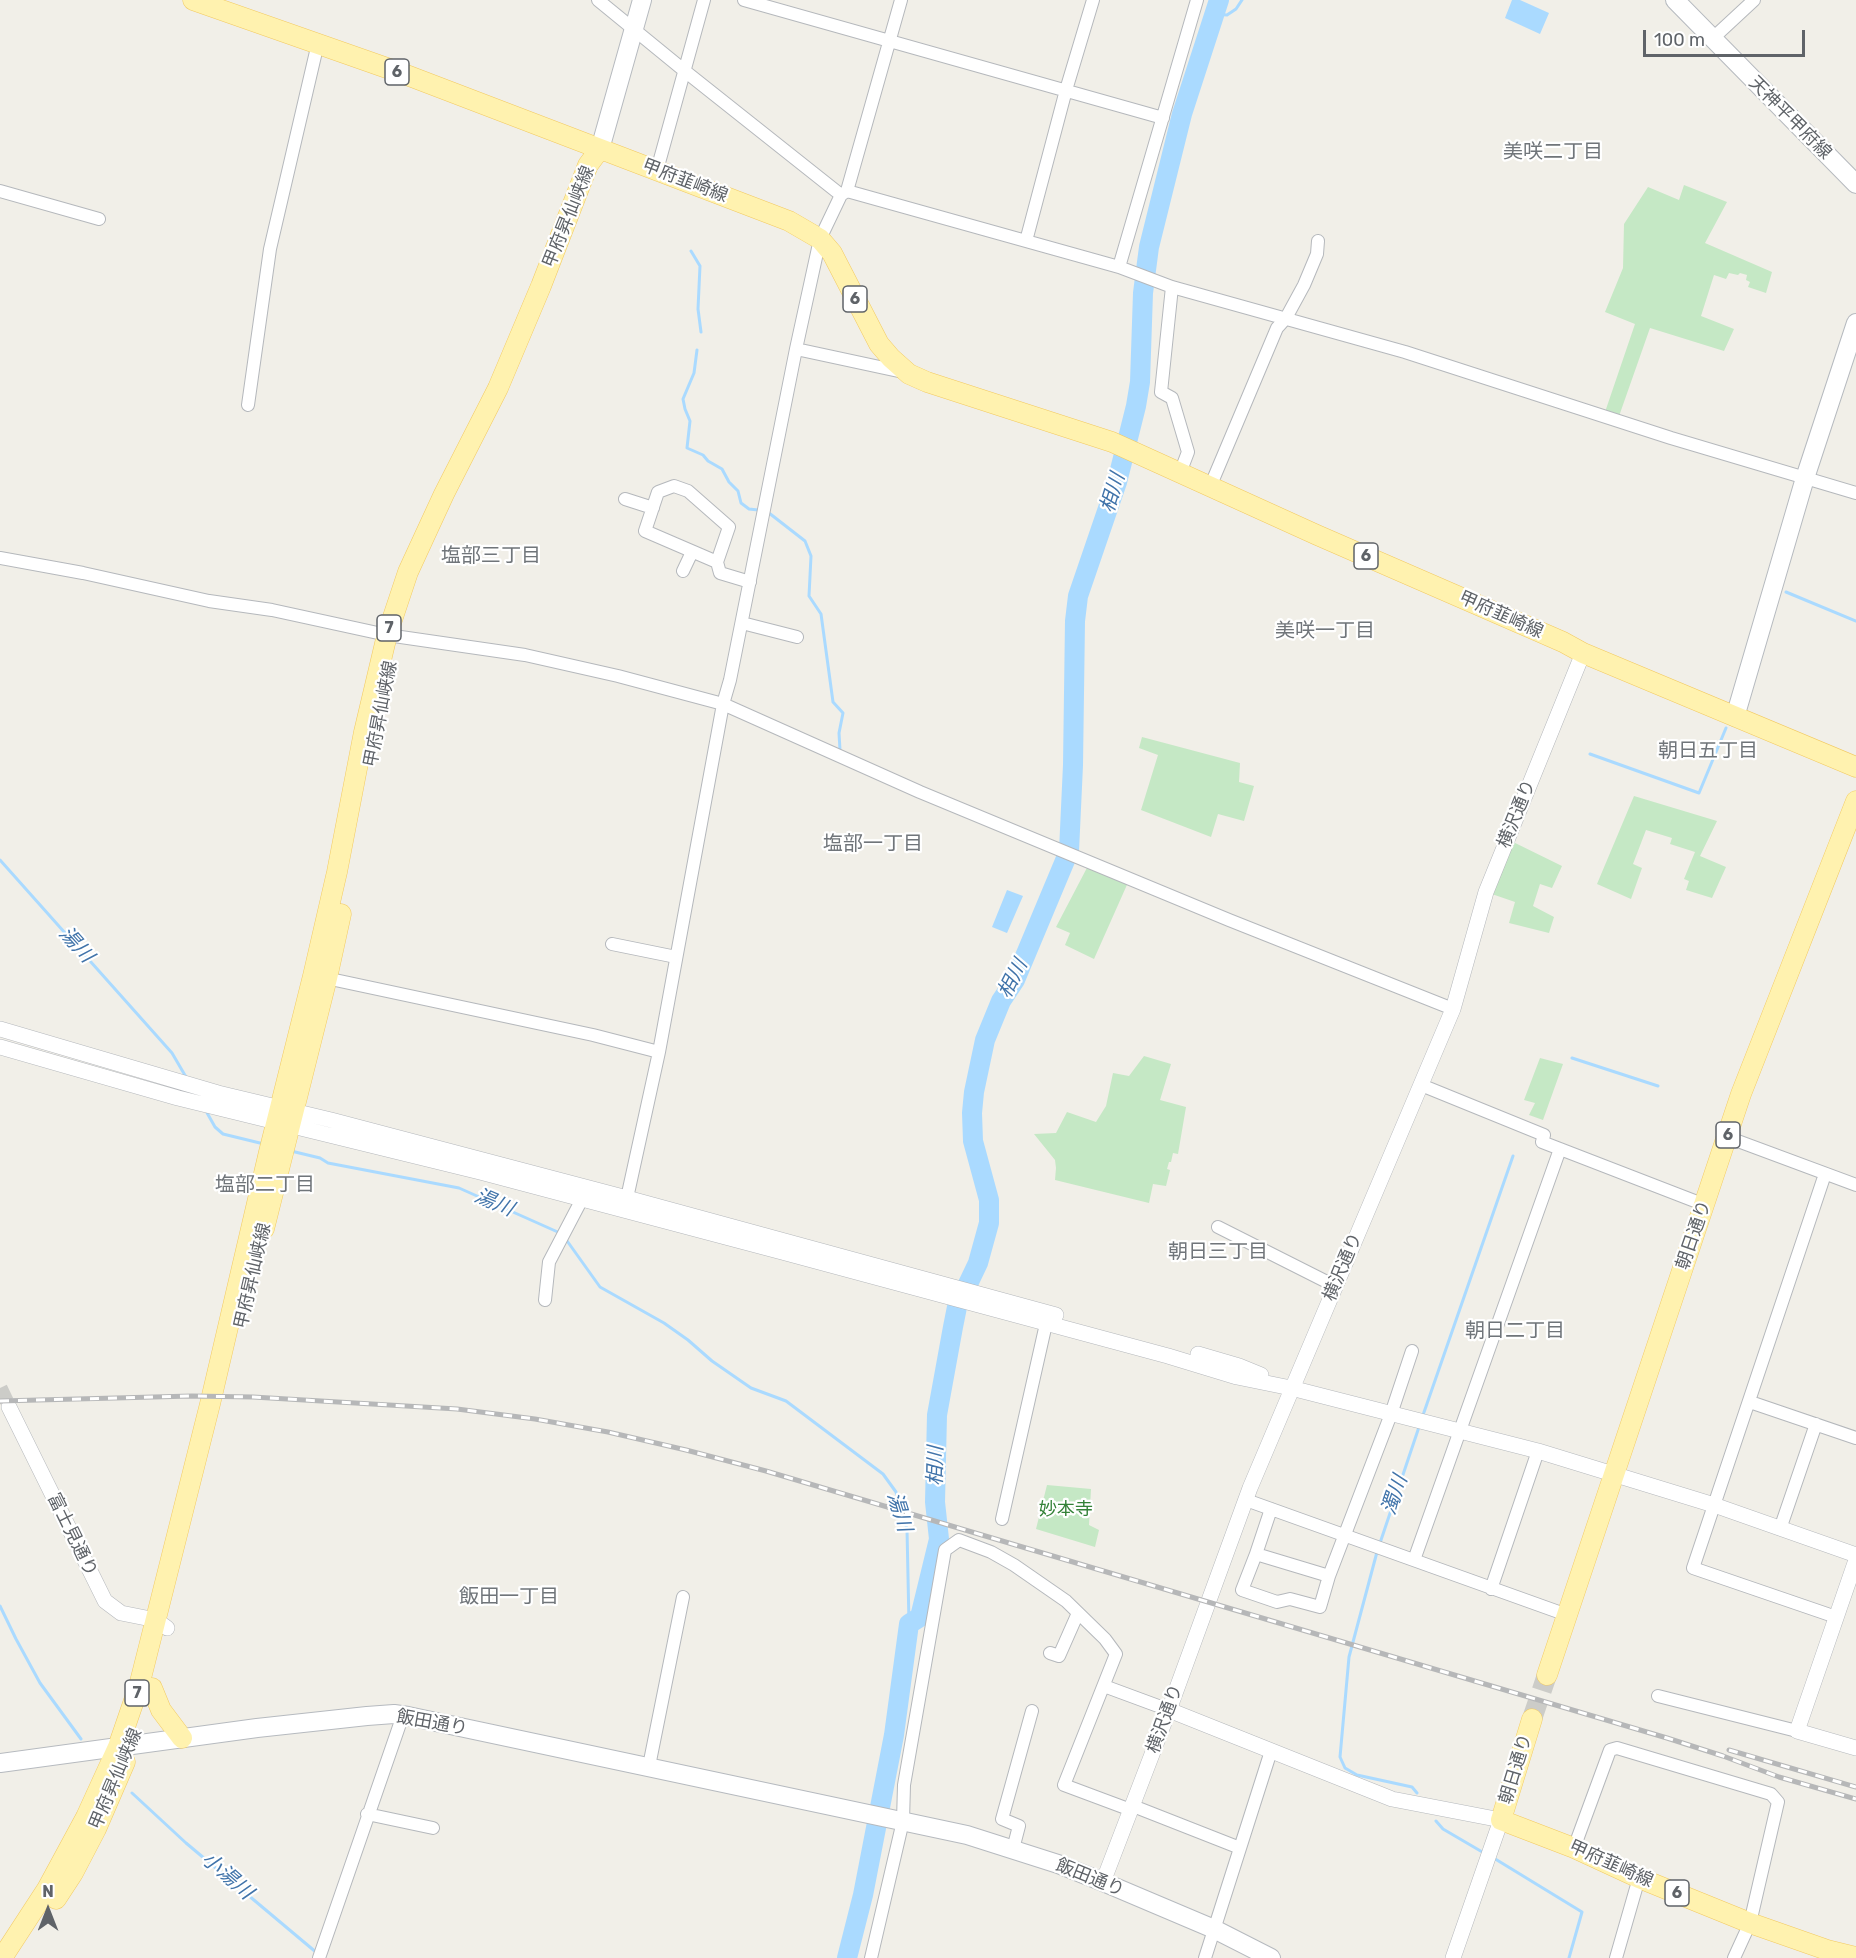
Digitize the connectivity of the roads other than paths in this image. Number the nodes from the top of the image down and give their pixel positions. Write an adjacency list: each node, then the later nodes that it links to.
1 (193, 0): 14 (main road, 甲府韮崎線 / 6)
2 (598, 0): 11 (street)
3 (642, 0): 11 (main road)
4 (704, 0): 15 (street)
5 (744, 0): 13 (street)
6 (901, 0): 13 (street)
7 (1093, 0): 16 (street)
8 (1197, 0): 17 (street)
9 (1675, 0): 12 (main road, 天神平甲府線)
10 (1754, 0): 12 (street)
11 (634, 28): 15 (street); 18 (main road)
12 (1712, 39): 20 (main road, 天神平甲府線)
13 (889, 42): 16 (street); 22 (street)
14 (318, 43): 18 (main road, 甲府韮崎線 / 6); 33 (street)
15 (686, 72): 19 (street); 22 (street)
16 (1066, 90): 17 (street); 25 (street)
17 (1163, 118): 27 (street)
18 (600, 149): 19 (main road, 甲府韮崎線 / 6); 46 (main road, 甲府昇仙峡線 / 7)
19 (657, 170): 24 (main road, 甲府韮崎線 / 6)
20 (1856, 184)
21 (0, 191): 23 (street)
22 (844, 193): 24 (street); 25 (street)
23 (99, 219)
24 (819, 239): 31 (street); 32 (main road, 甲府韮崎線 / 6)
25 (1026, 241): 27 (street)
26 (1318, 241): 29 (street)
27 (1121, 268): 28 (street)
28 (1172, 287): 29 (street); 34 (street)
29 (1286, 318): 35 (street); 36 (street)
30 (1856, 323): 35 (main road)
31 (795, 349): 32 (street); 44 (street)
32 (909, 374): 34 (main road, 甲府韮崎線 / 6)
33 (248, 405)
34 (1180, 473): 36 (main road, 甲府韮崎線 / 6)
35 (1805, 478): 37 (street); 50 (main road)
36 (1210, 487): 48 (main road, 甲府韮崎線 / 6)
37 (1856, 493)
38 (626, 499): 39 (street)
39 (653, 508): 40 (street); 42 (street)
40 (692, 552): 42 (street); 43 (street)
41 (0, 558): 46 (street)
42 (717, 562): 44 (street)
43 (683, 571)
44 (750, 582): 45 (street)
45 (742, 623): 47 (street); 49 (street)
46 (392, 635): 49 (street); 55 (main road, 甲府昇仙峡線 / 7)
47 (796, 637)
48 (1583, 653): 50 (main road, 甲府韮崎線 / 6); 56 (street, 横沢通り)
49 (723, 704): 54 (street); 56 (street)
50 (1735, 717): 51 (main road, 甲府韮崎線 / 6)
51 (1856, 767)
52 (1856, 801): 62 (main road, 朝日通り / 6)
53 (612, 944): 54 (street)
54 (676, 957): 59 (street)
55 (320, 977): 59 (street); 61 (main road, 甲府昇仙峡線 / 7)
56 (1453, 1009): 60 (street, 横沢通り)
57 (0, 1029): 61 (street)
58 (0, 1047): 61 (street)
59 (659, 1052): 66 (street)
60 (1421, 1085): 63 (street); 70 (street, 横沢通り)
61 (282, 1132): 66 (street); 67 (street); 100 (main road, 甲府昇仙峡線 / 7)
62 (1727, 1137): 64 (street); 68 (main road, 朝日通り / 6)
63 (1560, 1149): 68 (street); 80 (street)
64 (1825, 1174): 65 (street); 76 (street)
65 (1856, 1185)
66 (627, 1198): 71 (street)
67 (582, 1199): 71 (street); 72 (street)
68 (1705, 1205): 83 (main road, 朝日通り / 6)
69 (1218, 1227): 70 (street)
70 (1335, 1286): 75 (street, 横沢通り)
71 (948, 1291): 73 (street)
72 (545, 1300)
73 (1047, 1318): 75 (street); 87 (street)
74 (1412, 1351): 78 (street)
75 (1291, 1388): 78 (street); 84 (street, 横沢通り)
76 (1750, 1402): 79 (street); 85 (street)
77 (9, 1407): 100 (street, 富士見通り)
78 (1391, 1414): 80 (street); 89 (street)
79 (1816, 1424): 81 (street); 88 (street)
80 (1460, 1431): 82 (street); 92 (street)
81 (1856, 1438)
82 (1539, 1451): 83 (street); 95 (street)
83 (1614, 1474): 85 (street); 98 (main road, 朝日通り / 6)
84 (1246, 1500): 86 (street); 106 (street, 横沢通り)
85 (1714, 1505): 88 (street); 99 (street)
86 (1271, 1509): 89 (street); 90 (street)
87 (1002, 1519)
88 (1780, 1529): 91 (street)
89 (1346, 1535): 92 (street); 94 (street)
90 (1256, 1554): 94 (street); 94 (street)
91 (1856, 1555)
92 (1414, 1560): 95 (street)
93 (1856, 1560): 99 (street)
94 (1329, 1576)
95 (1491, 1589): 98 (street)
96 (683, 1597): 116 (street)
97 (1078, 1613): 101 (street); 103 (street); 119 (street)
98 (1567, 1615): 102 (main road, 朝日通り / 6)
99 (1836, 1617): 110 (street)
100 (162, 1624): 104 (main road, 甲府昇仙峡線 / 7); 112 (main road, 甲府昇仙峡線 / 7)
101 (1050, 1653)
102 (1546, 1675)
103 (1104, 1686): 106 (street); 117 (street)
104 (152, 1688): 111 (main road); 112 (main road, 甲府昇仙峡線 / 7)
105 (1658, 1696): 110 (street)
106 (1169, 1710): 114 (street); 117 (street, 横沢通り)
107 (1032, 1711): 124 (street)
108 (403, 1716): 111 (main road, 飯田通り); 116 (main road, 飯田通り); 118 (street)
109 (1532, 1719): 120 (main road, 朝日通り)
110 (1797, 1731): 113 (street)
111 (182, 1738): 112 (main road, 飯田通り)
112 (125, 1746): 115 (main road, 飯田通り); 132 (main road, 甲府昇仙峡線 / 7); 133 (main road, 甲府昇仙峡線 / 7)
113 (1856, 1748)
114 (1271, 1751): 120 (street); 122 (street)
115 (0, 1763)
116 (649, 1766): 119 (main road, 飯田通り)
117 (1132, 1808): 122 (street); 126 (street, 横沢通り)
118 (367, 1814): 121 (street); 129 (street)
119 (902, 1820): 124 (main road, 飯田通り); 134 (street)
120 (1501, 1820): 123 (main road, 甲府韮崎線 / 6); 137 (street)
121 (433, 1828)
122 (1240, 1848): 128 (street)
123 (1574, 1848): 125 (main road, 甲府韮崎線 / 6); 127 (street)
124 (1013, 1849): 126 (main road, 飯田通り)
125 (1639, 1878): 127 (main road, 甲府韮崎線 / 6); 138 (street)
126 (1103, 1882): 128 (main road, 飯田通り)
127 (1750, 1923): 130 (main road, 甲府韮崎線 / 6); 139 (street)
128 (1214, 1929): 135 (street); 136 (main road, 飯田通り)
129 (320, 1953)
130 (1826, 1954): 131 (main road, 甲府韮崎線 / 6)
131 (1856, 1957)
132 (2, 1958)
133 (18, 1958)
134 (871, 1958)
135 (1204, 1958)
136 (1271, 1958)
137 (1453, 1958)
138 (1616, 1958)
139 (1734, 1958)

